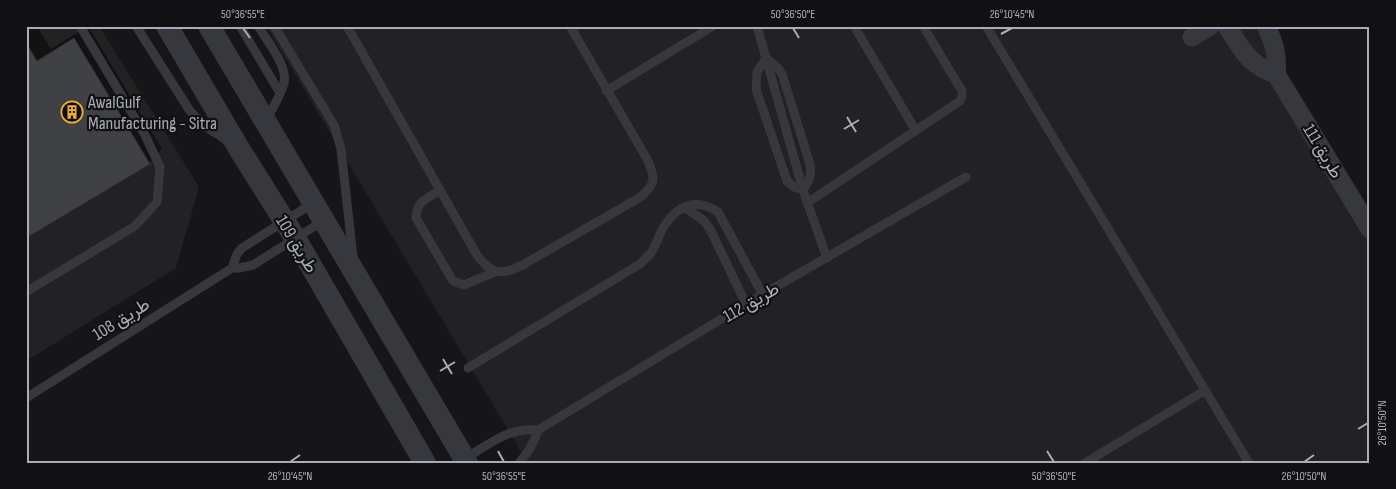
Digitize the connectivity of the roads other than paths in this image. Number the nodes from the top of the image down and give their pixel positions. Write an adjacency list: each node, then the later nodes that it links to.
1 (80, 26): 40 (lane)
2 (136, 26): 27 (lane)
3 (167, 26): 24 (street, طريق 109)
4 (209, 26): 21 (street, طريق 109)
5 (240, 26): 23 (lane)
6 (258, 26): 23 (lane)
7 (274, 26): 38 (lane)
8 (347, 26): 29 (lane)
9 (570, 26): 22 (lane)
10 (757, 26): 19 (lane)
11 (854, 26): 26 (lane)
12 (923, 26): 26 (lane)
13 (986, 26): 44 (lane)
14 (1210, 26): 18 (street)
15 (1227, 26): 20 (street)
16 (1266, 26): 20 (street, طريق 111)
17 (712, 27): 22 (lane)
18 (1192, 37)
19 (766, 58): 30 (lane); 30 (lane); 30 (lane)
20 (1276, 74): 34 (street, طريق 111)
21 (240, 79): 24 (street); 25 (street, طريق 109)
22 (606, 91): 39 (lane)
23 (280, 93): 25 (lane)
24 (209, 97): 27 (street, طريق 109)
25 (266, 122): 33 (street, طريق 109)
26 (916, 131): 31 (lane)
27 (238, 147): 35 (street, طريق 109)
28 (966, 177): 36 (lane, طريق 112)
29 (440, 190): 39 (lane); 39 (lane)
30 (803, 190): 31 (lane)
31 (808, 203): 36 (lane)
32 (684, 207): 41 (lane); 42 (lane); 43 (lane)
33 (318, 212): 35 (lane, طريق 108); 35 (lane, طريق 108); 38 (street, طريق 109)
34 (1370, 229)
35 (290, 230): 37 (lane, طريق 108); 37 (lane, طريق 108); 48 (street, طريق 109)
36 (827, 258): 41 (lane, طريق 112)
37 (232, 268): 45 (lane, طريق 108)
38 (354, 272): 47 (street, طريق 109)
39 (497, 272)
40 (26, 292)
41 (762, 295): 42 (lane, طريق 112)
42 (746, 304): 46 (lane, طريق 112)
43 (468, 368)
44 (1204, 391): 50 (lane); 51 (lane)
45 (26, 398)
46 (538, 430): 47 (lane, طريق 112); 49 (lane)
47 (464, 462)
48 (425, 463)
49 (518, 463)
50 (1085, 463)
51 (1249, 463)

